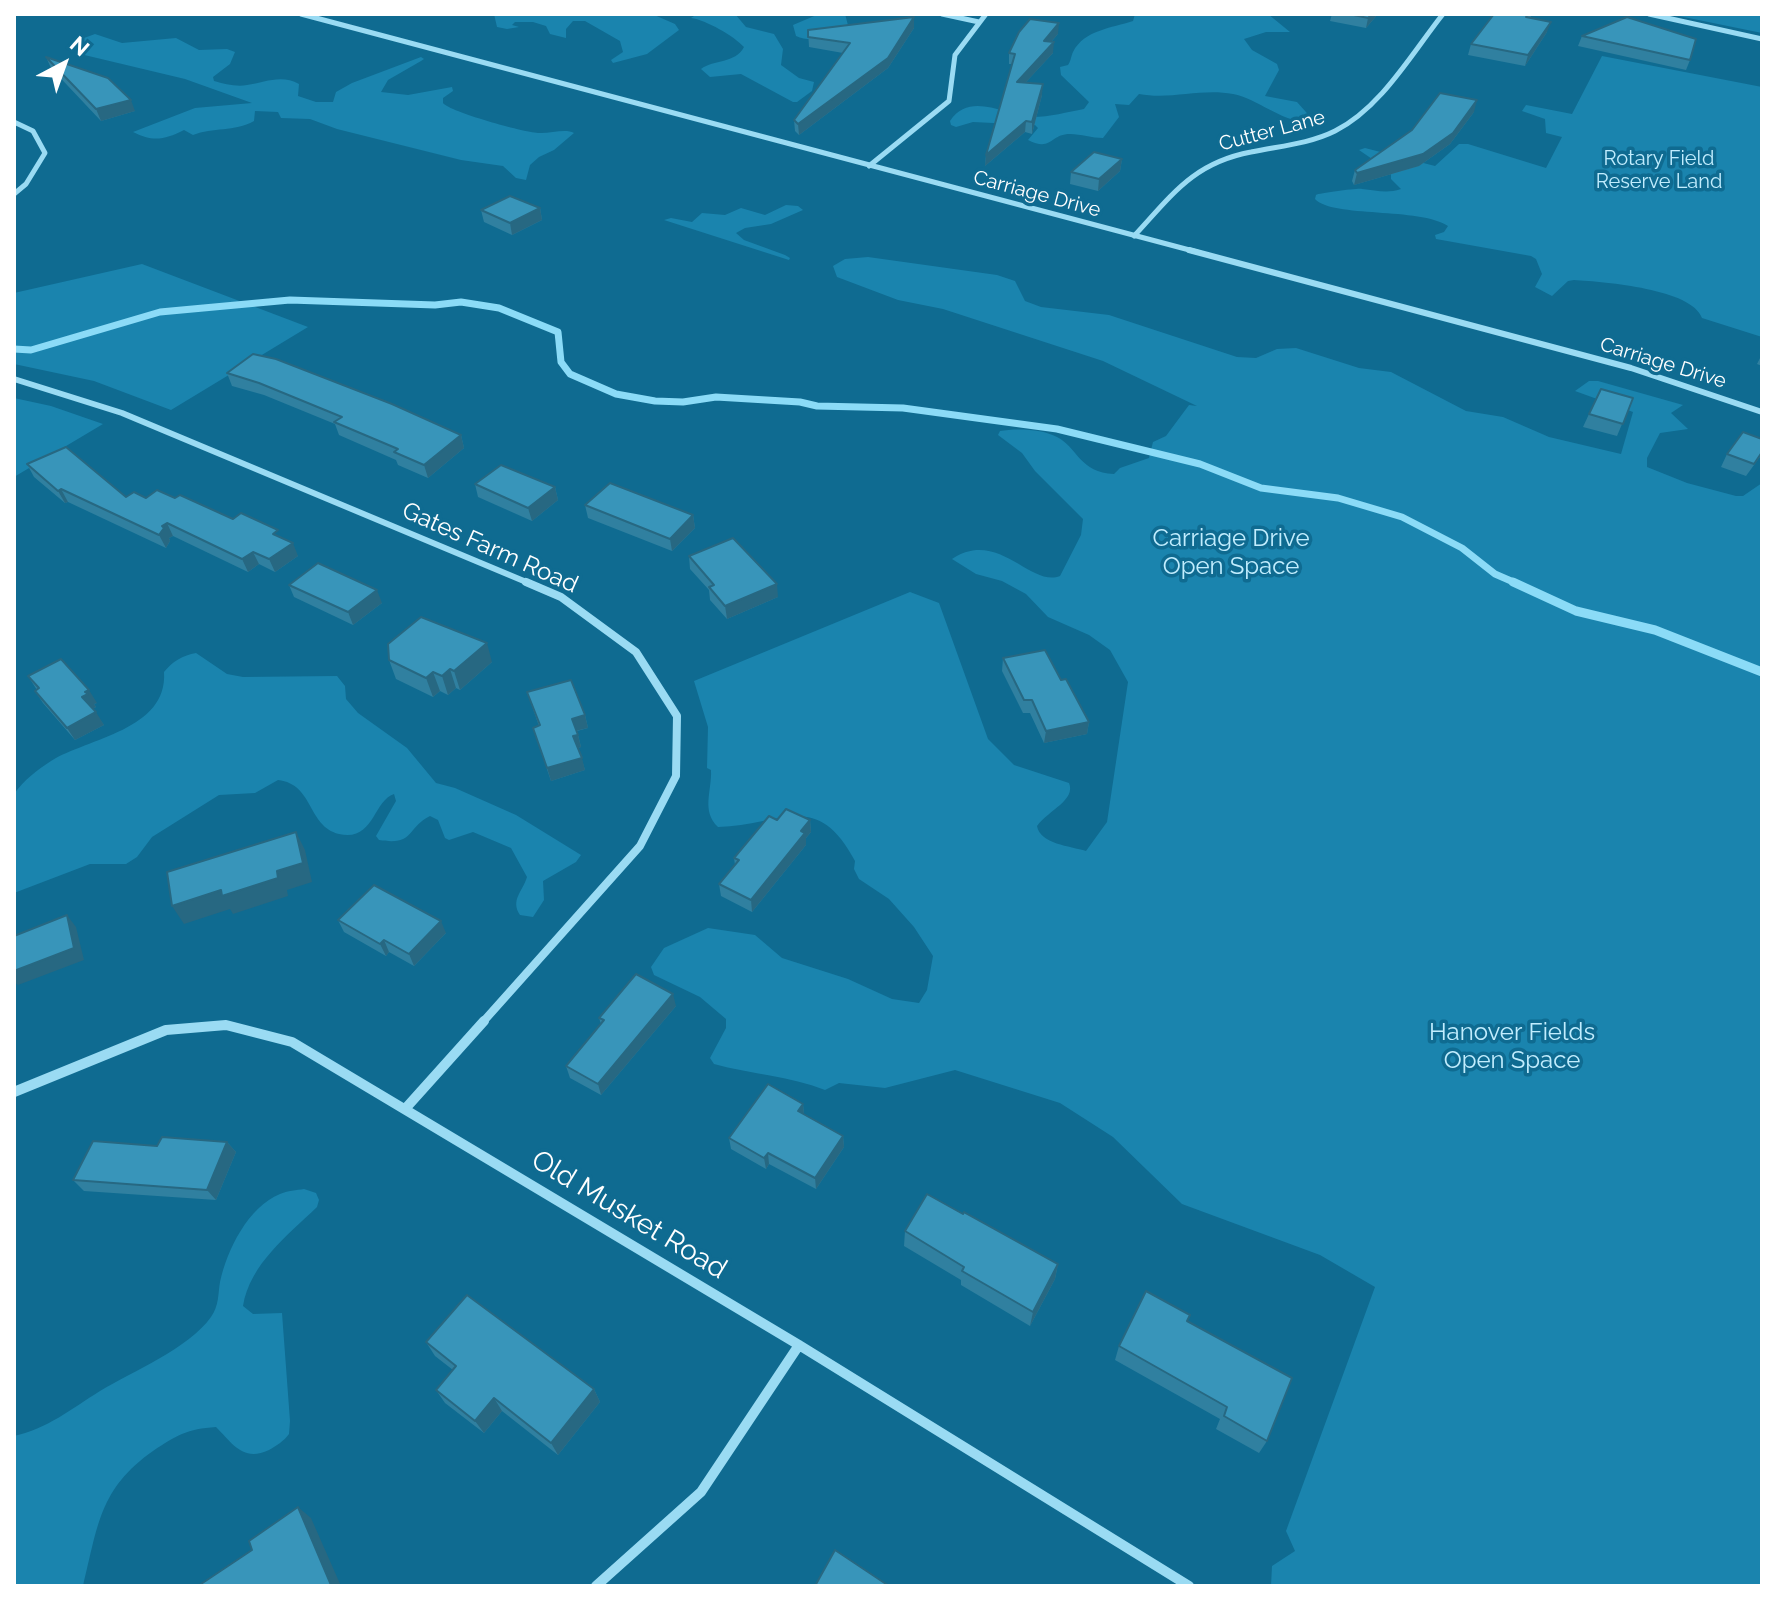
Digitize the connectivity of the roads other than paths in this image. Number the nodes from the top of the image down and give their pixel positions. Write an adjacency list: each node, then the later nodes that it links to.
1 (301, 14): 9 (street, Carriage Drive)
2 (942, 14): 6 (street)
3 (986, 14): 6 (street)
4 (1443, 14): 11 (street, Cutter Lane)
5 (1649, 14): 7 (street)
6 (979, 22): 9 (street)
7 (1762, 39)
8 (14, 122): 10 (street)
9 (869, 166): 11 (street, Carriage Drive)
10 (14, 194)
11 (1134, 236): 13 (street, Carriage Drive)
12 (14, 379): 15 (street, Gates Farm Road)
13 (1762, 412)
14 (14, 1092): 15 (street, Old Musket Road)
15 (405, 1109): 16 (street, Old Musket Road)
16 (799, 1345): 17 (street); 18 (street, Old Musket Road)
17 (596, 1586)
18 (1189, 1586)

